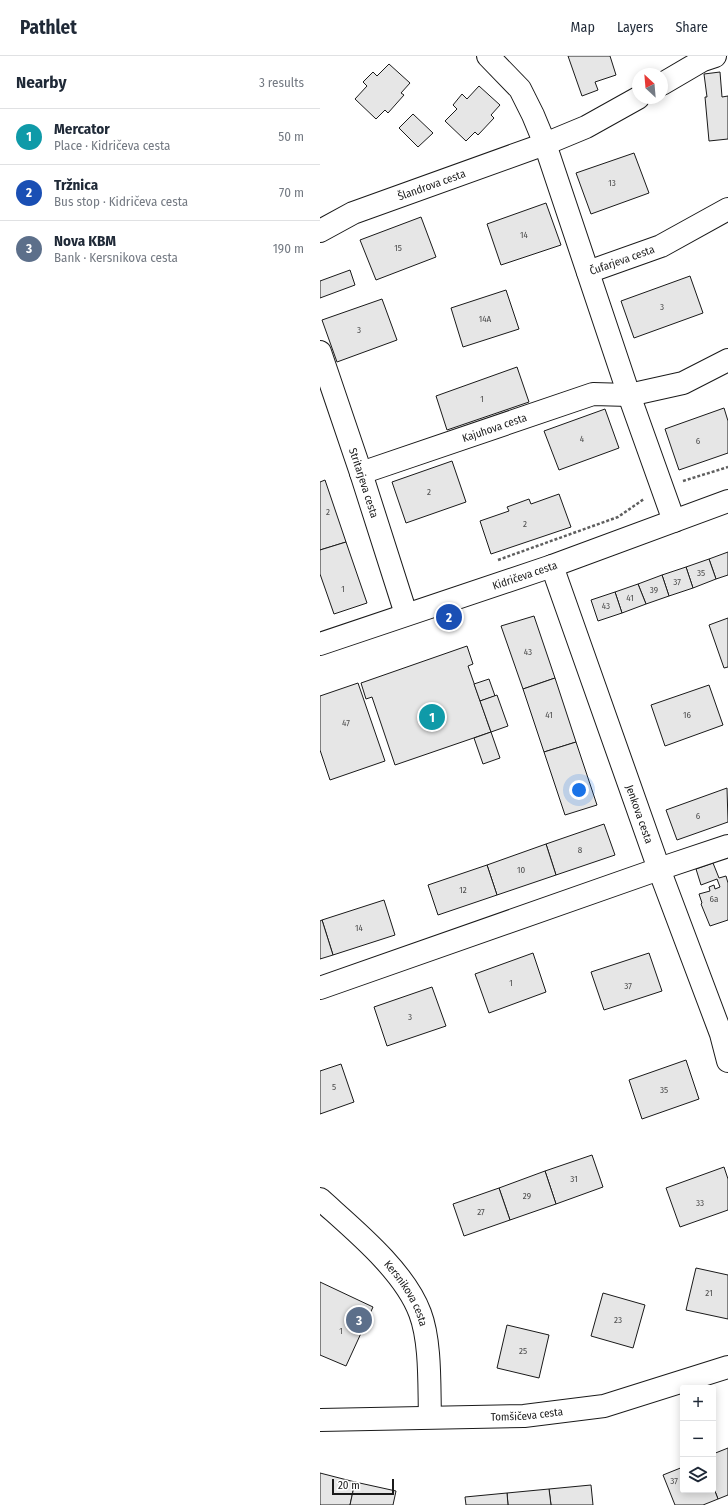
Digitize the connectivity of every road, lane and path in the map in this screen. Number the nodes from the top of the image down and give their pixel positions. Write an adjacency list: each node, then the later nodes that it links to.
1 (488, 56): 5 (street)
2 (715, 56): 3 (street)
3 (668, 80)
4 (632, 101): 5 (street, Šlandrova cesta)
5 (545, 144): 7 (street, Šlandrova cesta); 8 (street)
6 (728, 209): 8 (street, Čufarjeva cesta)
7 (320, 232)
8 (588, 272): 11 (street, Čufarjeva cesta)
9 (320, 352): 13 (street, Stritarjeva cesta)
10 (728, 360): 11 (street, Kajuhova cesta)
11 (629, 395): 13 (street, Kajuhova cesta); 14 (street)
12 (728, 467): 14 (path)
13 (361, 473): 19 (street, Stritarjeva cesta)
14 (661, 488): 16 (street); 17 (path)
15 (728, 501): 16 (street, Kidričeva cesta)
16 (674, 521): 18 (street, Kidričeva cesta)
17 (494, 561)
18 (552, 566): 19 (street, Kidričeva cesta); 22 (street, Jenkova cesta)
19 (406, 614): 20 (street, Kidričeva cesta)
20 (320, 644)
21 (728, 846): 22 (street)
22 (659, 869): 23 (street); 24 (street, Jenkova cesta)
23 (320, 988)
24 (724, 1032): 25 (street, Jenkova cesta)
25 (728, 1062)
26 (320, 1199): 28 (street, Kersnikova cesta)
27 (728, 1367): 28 (street, Tomšičeva cesta)
28 (430, 1417): 29 (street, Tomšičeva cesta)
29 (320, 1420)

